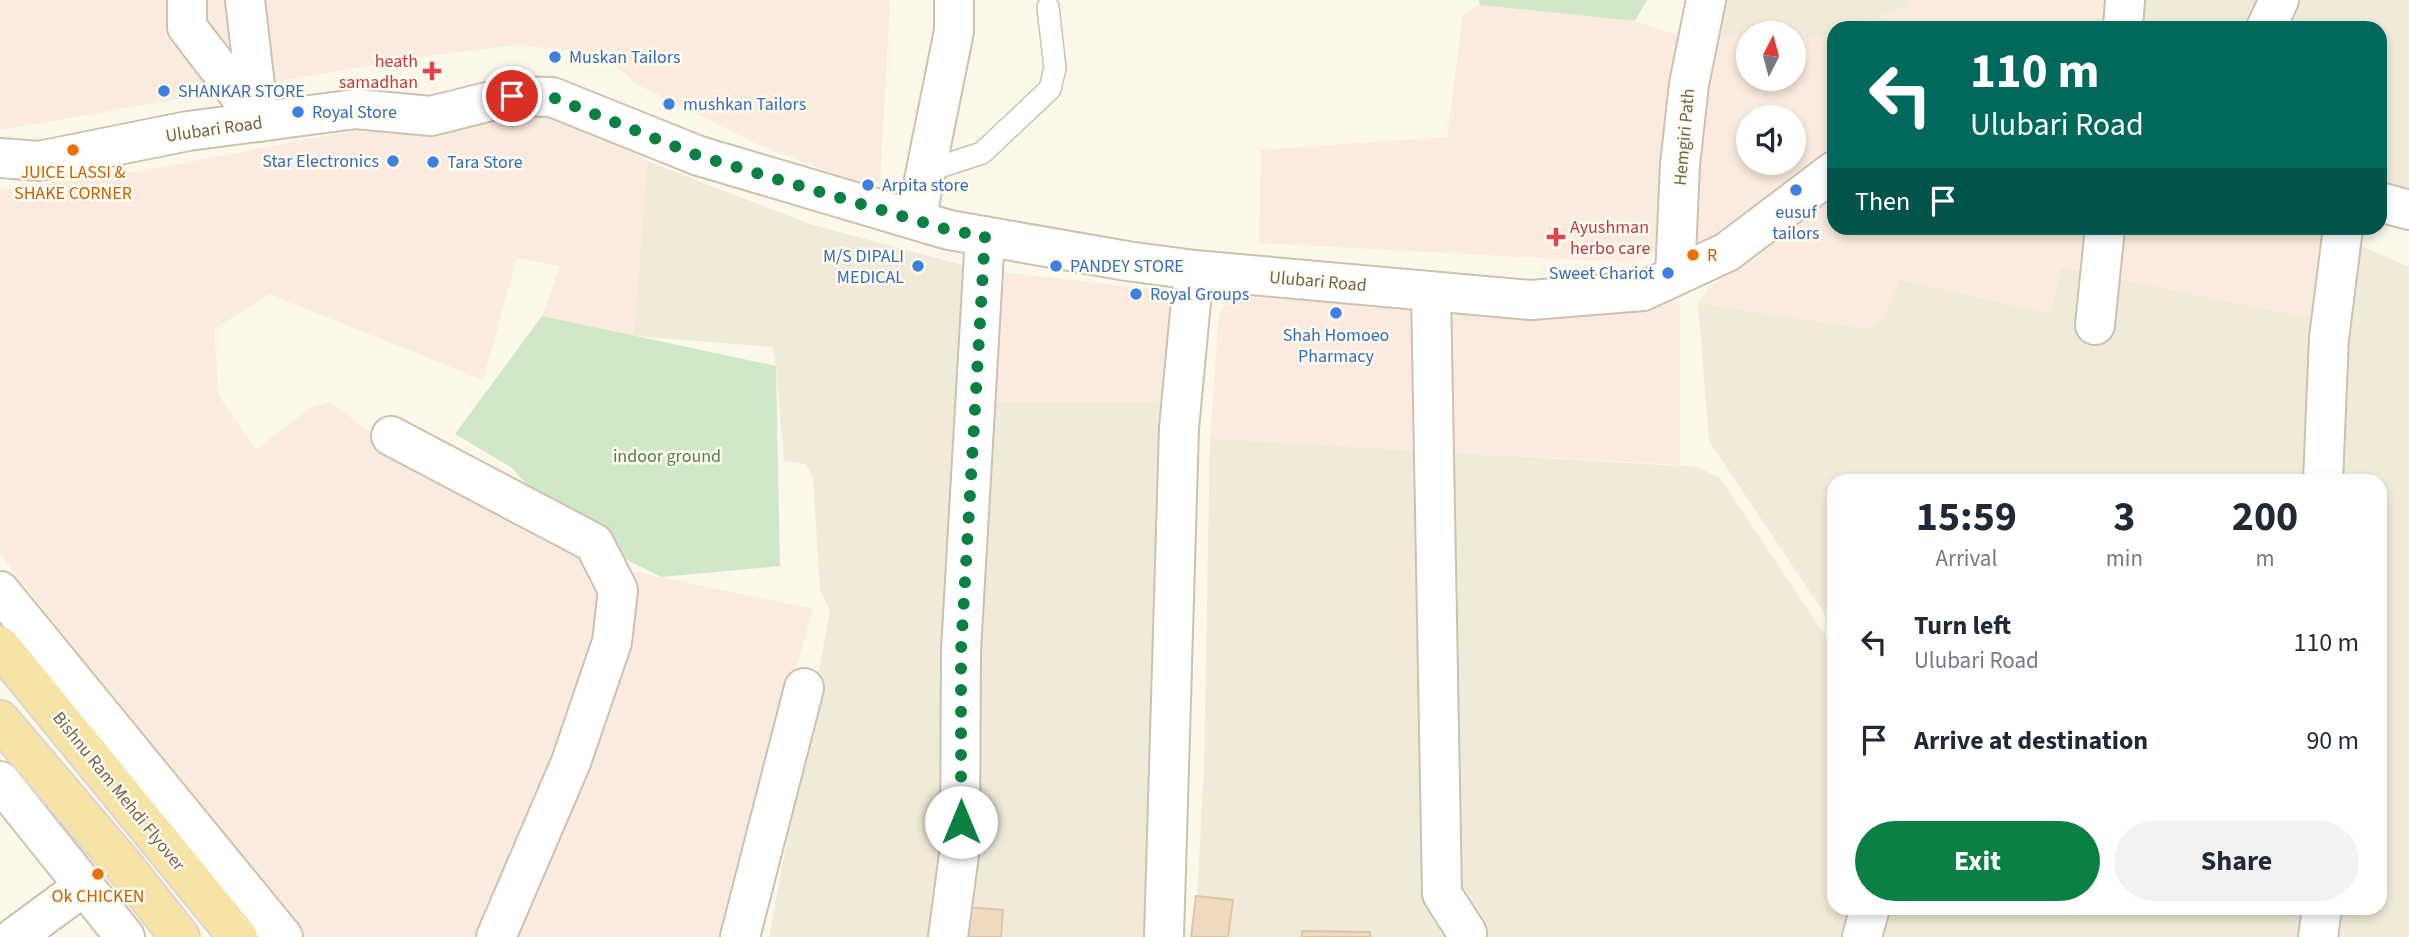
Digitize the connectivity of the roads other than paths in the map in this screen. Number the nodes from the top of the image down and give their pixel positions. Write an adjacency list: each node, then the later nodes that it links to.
1 (187, 0): 10 (street)
2 (245, 0): 10 (street)
3 (954, 0): 12 (street)
4 (1706, 0): 21 (street, Hemgiri Path)
5 (2125, 0): 8 (street)
6 (2279, 0): 9 (street)
7 (1048, 8): 12 (lane)
8 (2124, 21)
9 (2269, 21)
10 (260, 122): 11 (street, Ulubari Road); 16 (street, Ulubari Road)
11 (0, 158)
12 (927, 171): 16 (street)
13 (1827, 177): 21 (street, Ulubari Road)
14 (2387, 204): 15 (street)
15 (2409, 211)
16 (916, 220): 19 (street, Ulubari Road)
17 (2104, 235): 23 (street)
18 (2342, 235): 25 (street)
19 (985, 236): 20 (street, Ulubari Road); 42 (street)
20 (1194, 270): 22 (street, Ulubari Road); 43 (street)
21 (1675, 276): 22 (street, Ulubari Road)
22 (1432, 291): 34 (street)
23 (2095, 325)
24 (391, 436): 40 (street)
25 (2323, 474)
26 (0, 591): 39 (street)
27 (0, 646): 38 (main road, Bishnu Ram Mehdi Flyover)
28 (804, 688): 41 (street)
29 (0, 720): 37 (main road)
30 (0, 781): 31 (street)
31 (84, 886): 35 (street); 36 (street)
32 (1868, 915): 44 (street)
33 (2321, 915): 45 (street)
34 (1467, 933)
35 (15, 937)
36 (125, 937)
37 (180, 937)
38 (238, 937)
39 (283, 937)
40 (496, 937)
41 (740, 937)
42 (948, 937)
43 (1164, 937)
44 (1862, 937)
45 (2318, 937)

